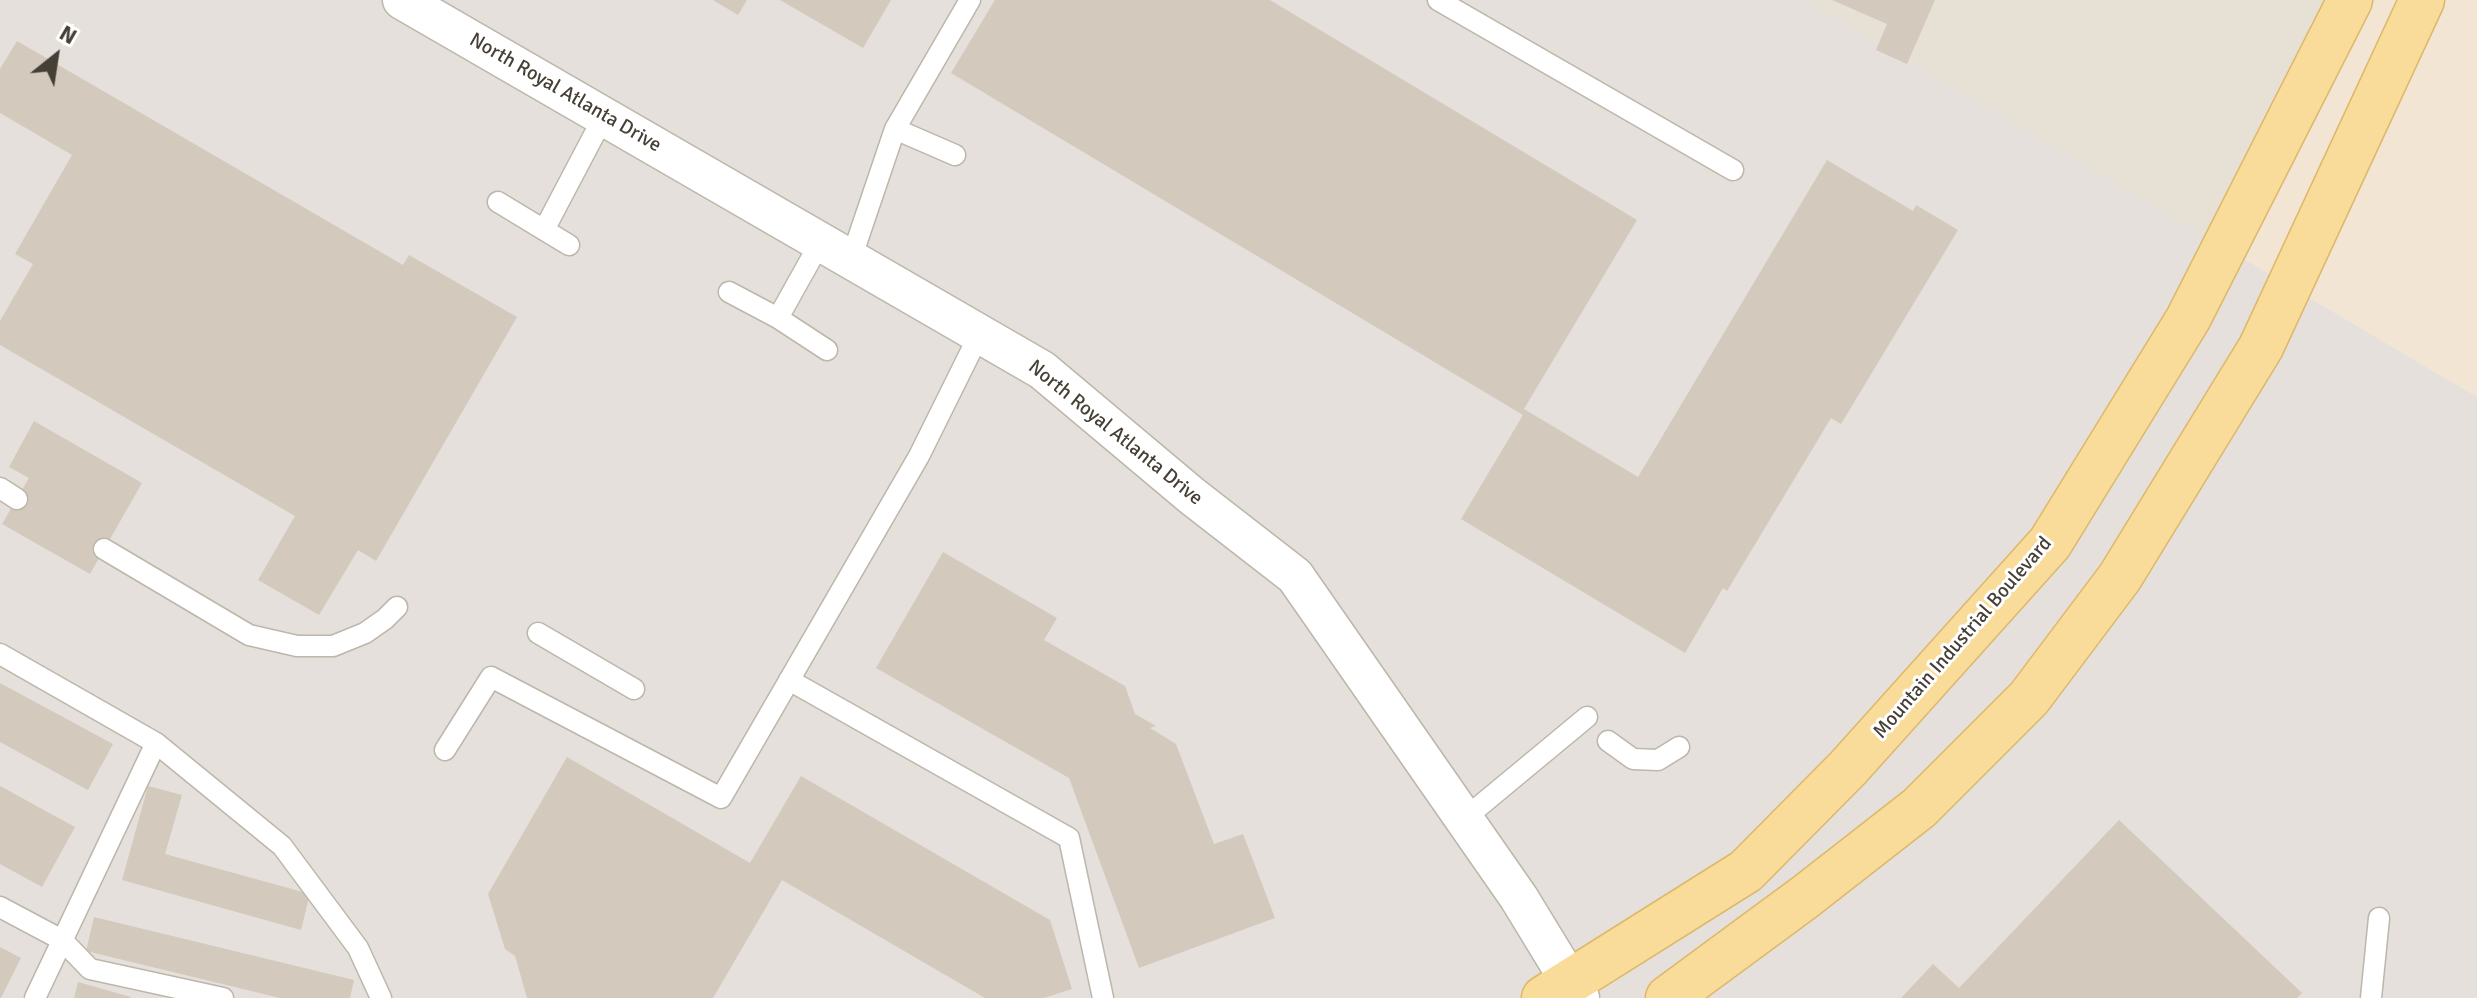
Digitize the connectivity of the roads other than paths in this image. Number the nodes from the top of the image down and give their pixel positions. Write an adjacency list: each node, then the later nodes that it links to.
1 (402, 0): 6 (street, North Royal Atlanta Drive)
2 (970, 0): 7 (lane)
3 (1438, 0): 9 (lane)
4 (2350, 0): 33 (main road, Mountain Industrial Boulevard)
5 (2422, 0): 38 (main road)
6 (604, 116): 11 (lane); 13 (street, North Royal Atlanta Drive)
7 (895, 129): 8 (lane); 13 (lane)
8 (955, 155)
9 (1733, 170)
10 (498, 202): 11 (lane)
11 (544, 230): 12 (lane)
12 (569, 245)
13 (836, 250): 15 (lane); 16 (street, North Royal Atlanta Drive)
14 (729, 292): 15 (lane)
15 (778, 318): 17 (lane)
16 (980, 333): 22 (lane); 29 (street, North Royal Atlanta Drive)
17 (827, 350)
18 (104, 549): 19 (lane)
19 (397, 607)
20 (538, 633): 23 (lane)
21 (0, 654): 26 (lane)
22 (789, 680): 28 (lane); 37 (lane)
23 (634, 689)
24 (1587, 717): 29 (lane)
25 (1608, 741): 27 (lane)
26 (156, 743): 32 (lane); 36 (lane)
27 (1679, 747)
28 (445, 750)
29 (1464, 819): 33 (street, North Royal Atlanta Drive)
30 (0, 907): 32 (lane)
31 (2379, 918): 39 (lane)
32 (62, 940): 34 (lane); 35 (lane)
33 (1565, 993)
34 (35, 998)
35 (223, 998)
36 (381, 998)
37 (1103, 998)
38 (1668, 998)
39 (2371, 998)

